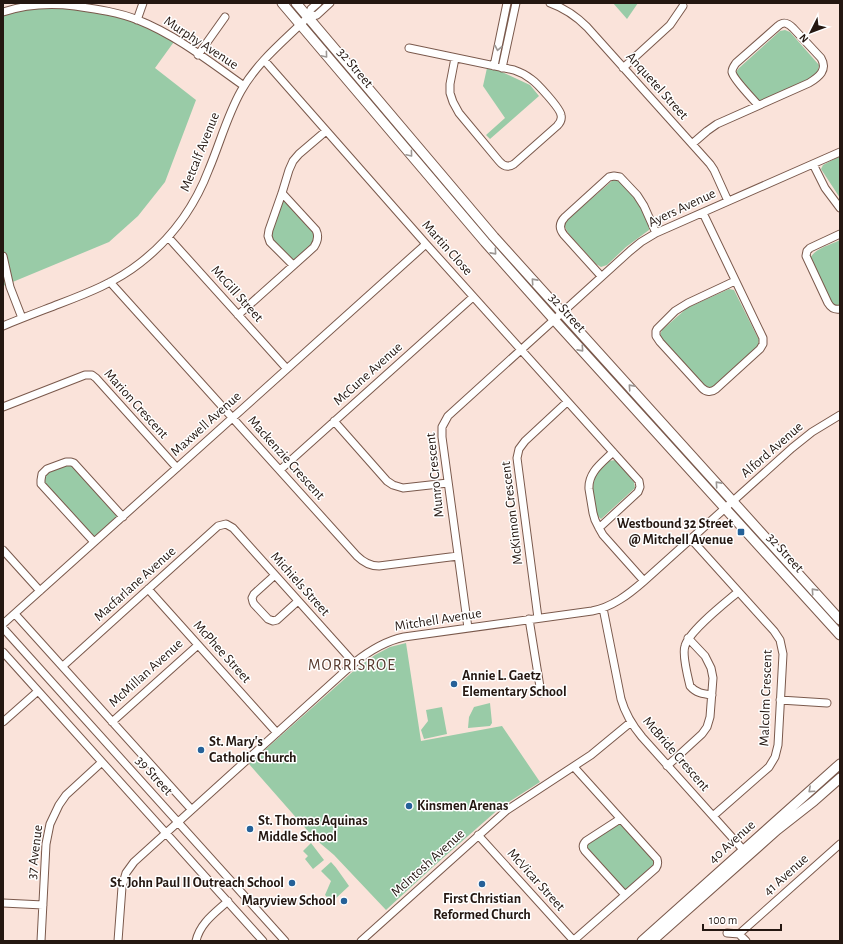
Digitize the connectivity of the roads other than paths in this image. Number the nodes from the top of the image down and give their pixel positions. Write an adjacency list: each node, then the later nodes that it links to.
1 (143, 3): 15 (street)
2 (282, 3): 16 (main road, 32 Street)
3 (296, 3): 14 (main road, 32 Street)
4 (318, 3): 14 (street)
5 (330, 3): 14 (street)
6 (507, 3): 17 (street)
7 (516, 3): 18 (street)
8 (550, 3): 25 (street, Anquetel Street)
9 (72, 4): 10 (street, Murphy Avenue); 15 (street, Murphy Avenue)
10 (17, 5): 12 (street, Murphy Avenue)
11 (684, 6): 25 (street)
12 (3, 12)
13 (225, 17): 20 (street)
14 (308, 17): 16 (street, Metcalf Avenue); 47 (main road, 32 Street, one-way to 14)
15 (137, 20): 20 (street, Murphy Avenue)
16 (300, 25): 22 (street, Metcalf Avenue); 50 (main road, 32 Street, one-way to 50)
17 (501, 31): 18 (street); 23 (street, one-way to 23)
18 (510, 33): 24 (street)
19 (409, 48): 21 (street)
20 (198, 55): 26 (street, Murphy Avenue)
21 (455, 58): 23 (street); 24 (street)
22 (264, 60): 26 (street, Metcalf Avenue); 28 (street, Martin Close)
23 (494, 66): 24 (street)
24 (502, 68)
25 (623, 68): 29 (street, Anquetel Street)
26 (244, 86): 38 (street, Metcalf Avenue)
27 (758, 105): 27 (street); 29 (street)
28 (326, 131): 32 (street); 39 (street, Martin Close)
29 (692, 144): 33 (street, Anquetel Street)
30 (840, 152): 31 (street, Ayers Avenue)
31 (813, 164): 33 (street, Ayers Avenue); 34 (street)
32 (282, 193): 41 (street); 41 (street)
33 (728, 201): 35 (street, Ayers Avenue)
34 (840, 208)
35 (703, 213): 36 (street, Ayers Avenue); 43 (street)
36 (656, 233): 42 (street, Ayers Avenue); 42 (street)
37 (840, 234): 46 (street)
38 (168, 237): 44 (street, Metcalf Avenue); 48 (street, McGill Street)
39 (426, 244): 45 (street, Martin Close); 53 (street, Maxwell Avenue)
40 (3, 256): 49 (street)
41 (293, 265): 48 (street)
42 (601, 276): 47 (street, Ayers Avenue)
43 (735, 281): 43 (street)
44 (110, 282): 49 (street, Metcalf Avenue); 57 (street, Mackenzie Crescent)
45 (473, 297): 52 (street, Martin Close); 58 (street, McCune Avenue)
46 (840, 309)
47 (562, 312): 50 (street, Ayers Avenue); 63 (main road, 32 Street, one-way to 47)
48 (238, 315): 53 (street, McGill Street)
49 (22, 318): 51 (street, Metcalf Avenue)
50 (554, 319): 52 (street, Munro Crescent); 64 (main road, 32 Street, one-way to 64)
51 (3, 326)
52 (520, 349): 54 (street, Martin Close); 62 (street, Munro Crescent)
53 (287, 369): 57 (street, Maxwell Avenue)
54 (567, 402): 59 (street, Martin Close); 80 (street, McKinnon Crescent)
55 (3, 407): 60 (street, Marion Crescent)
56 (840, 415): 63 (street, Alford Avenue)
57 (232, 418): 60 (street, Maxwell Avenue); 61 (street, Mackenzie Crescent)
58 (334, 422): 61 (street, McCune Avenue); 62 (street)
59 (613, 452): 67 (street); 67 (street, Martin Close)
60 (177, 468): 65 (street, Maxwell Avenue)
61 (280, 470): 71 (street, Mackenzie Crescent)
62 (448, 483): 71 (street, Munro Crescent)
63 (733, 501): 64 (street, Alford Avenue); 82 (main road, 32 Street, one-way to 63)
64 (725, 508): 68 (street, Mitchell Avenue); 86 (main road, 32 Street)
65 (123, 517): 69 (street, Maxwell Avenue); 69 (street)
66 (226, 524): 72 (street, Michiels Street); 74 (street, Macfarlane Avenue)
67 (599, 528): 73 (street)
68 (691, 539): 73 (street, Mitchell Avenue); 76 (street, Malcolm Crescent)
69 (94, 542): 75 (street, Maxwell Avenue)
70 (3, 550): 75 (street)
71 (458, 556): 85 (street, Munro Crescent)
72 (275, 575): 77 (street, Michiels Street); 77 (street)
73 (644, 581): 78 (street, Mitchell Avenue)
74 (148, 589): 88 (street, McPhee Street); 91 (street, Macfarlane Avenue)
75 (40, 591): 79 (street, Maxwell Avenue)
76 (738, 592): 87 (street); 95 (street, Malcolm Crescent)
77 (298, 601): 90 (street, Michiels Street)
78 (603, 608): 80 (street, Mitchell Avenue); 99 (street, McBride Crescent)
79 (15, 614): 83 (street, Maxwell Avenue); 91 (street, 39 Street)
80 (538, 618): 81 (street, Mitchell Avenue)
81 (529, 620): 85 (street, Mitchell Avenue); 93 (street)
82 (840, 620)
83 (3, 624)
84 (3, 628): 109 (street, 39 Street)
85 (468, 628): 90 (street, Mitchell Avenue)
86 (840, 635)
87 (688, 638): 94 (street); 94 (street)
88 (198, 645): 98 (street, McMillan Avenue); 100 (street, McPhee Street)
89 (3, 652): 92 (street, 39 Street)
90 (354, 663): 100 (street, Mitchell Avenue)
91 (63, 666): 98 (street, 39 Street)
92 (38, 691): 97 (street); 101 (street, 39 Street)
93 (541, 693)
94 (712, 695): 103 (street)
95 (780, 700): 96 (street); 107 (street, Malcolm Crescent)
96 (827, 703)
97 (3, 722)
98 (112, 722): 106 (street, 39 Street)
99 (630, 722): 103 (street, McBride Crescent); 104 (street, McIntosh Avenue)
100 (277, 733): 106 (street, Mitchell Avenue)
101 (102, 762): 110 (street, 39 Street); 117 (street, 37 Avenue)
102 (840, 764): 113 (main road, 40 Avenue, one-way to 113)
103 (667, 766): 107 (street, McBride Crescent)
104 (574, 767): 108 (street); 111 (street, McIntosh Avenue)
105 (840, 778): 113 (main road, 40 Avenue)
106 (191, 809): 109 (street, Mitchell Avenue)
107 (713, 816): 113 (street, McBride Crescent)
108 (620, 819): 114 (street); 114 (street)
109 (177, 822): 110 (street, Mitchell Avenue); 124 (street, 39 Street)
110 (166, 832): 115 (street, 39 Street); 121 (street, Mitchell Avenue)
111 (478, 836): 125 (street, McIntosh Avenue); 126 (street, McVicar Street)
112 (840, 844): 119 (street, 41 Avenue)
113 (746, 853): 127 (main road, 40 Avenue); 128 (main road, 40 Avenue)
114 (625, 895): 126 (street)
115 (228, 901): 122 (street); 123 (street, 39 Street)
116 (3, 903): 117 (street)
117 (43, 905): 120 (street, 37 Avenue)
118 (727, 933): 119 (street)
119 (739, 934): 129 (street)
120 (41, 941)
121 (118, 941)
122 (196, 941)
123 (263, 941)
124 (285, 941)
125 (361, 941)
126 (574, 941)
127 (642, 941)
128 (652, 941)
129 (746, 941)

